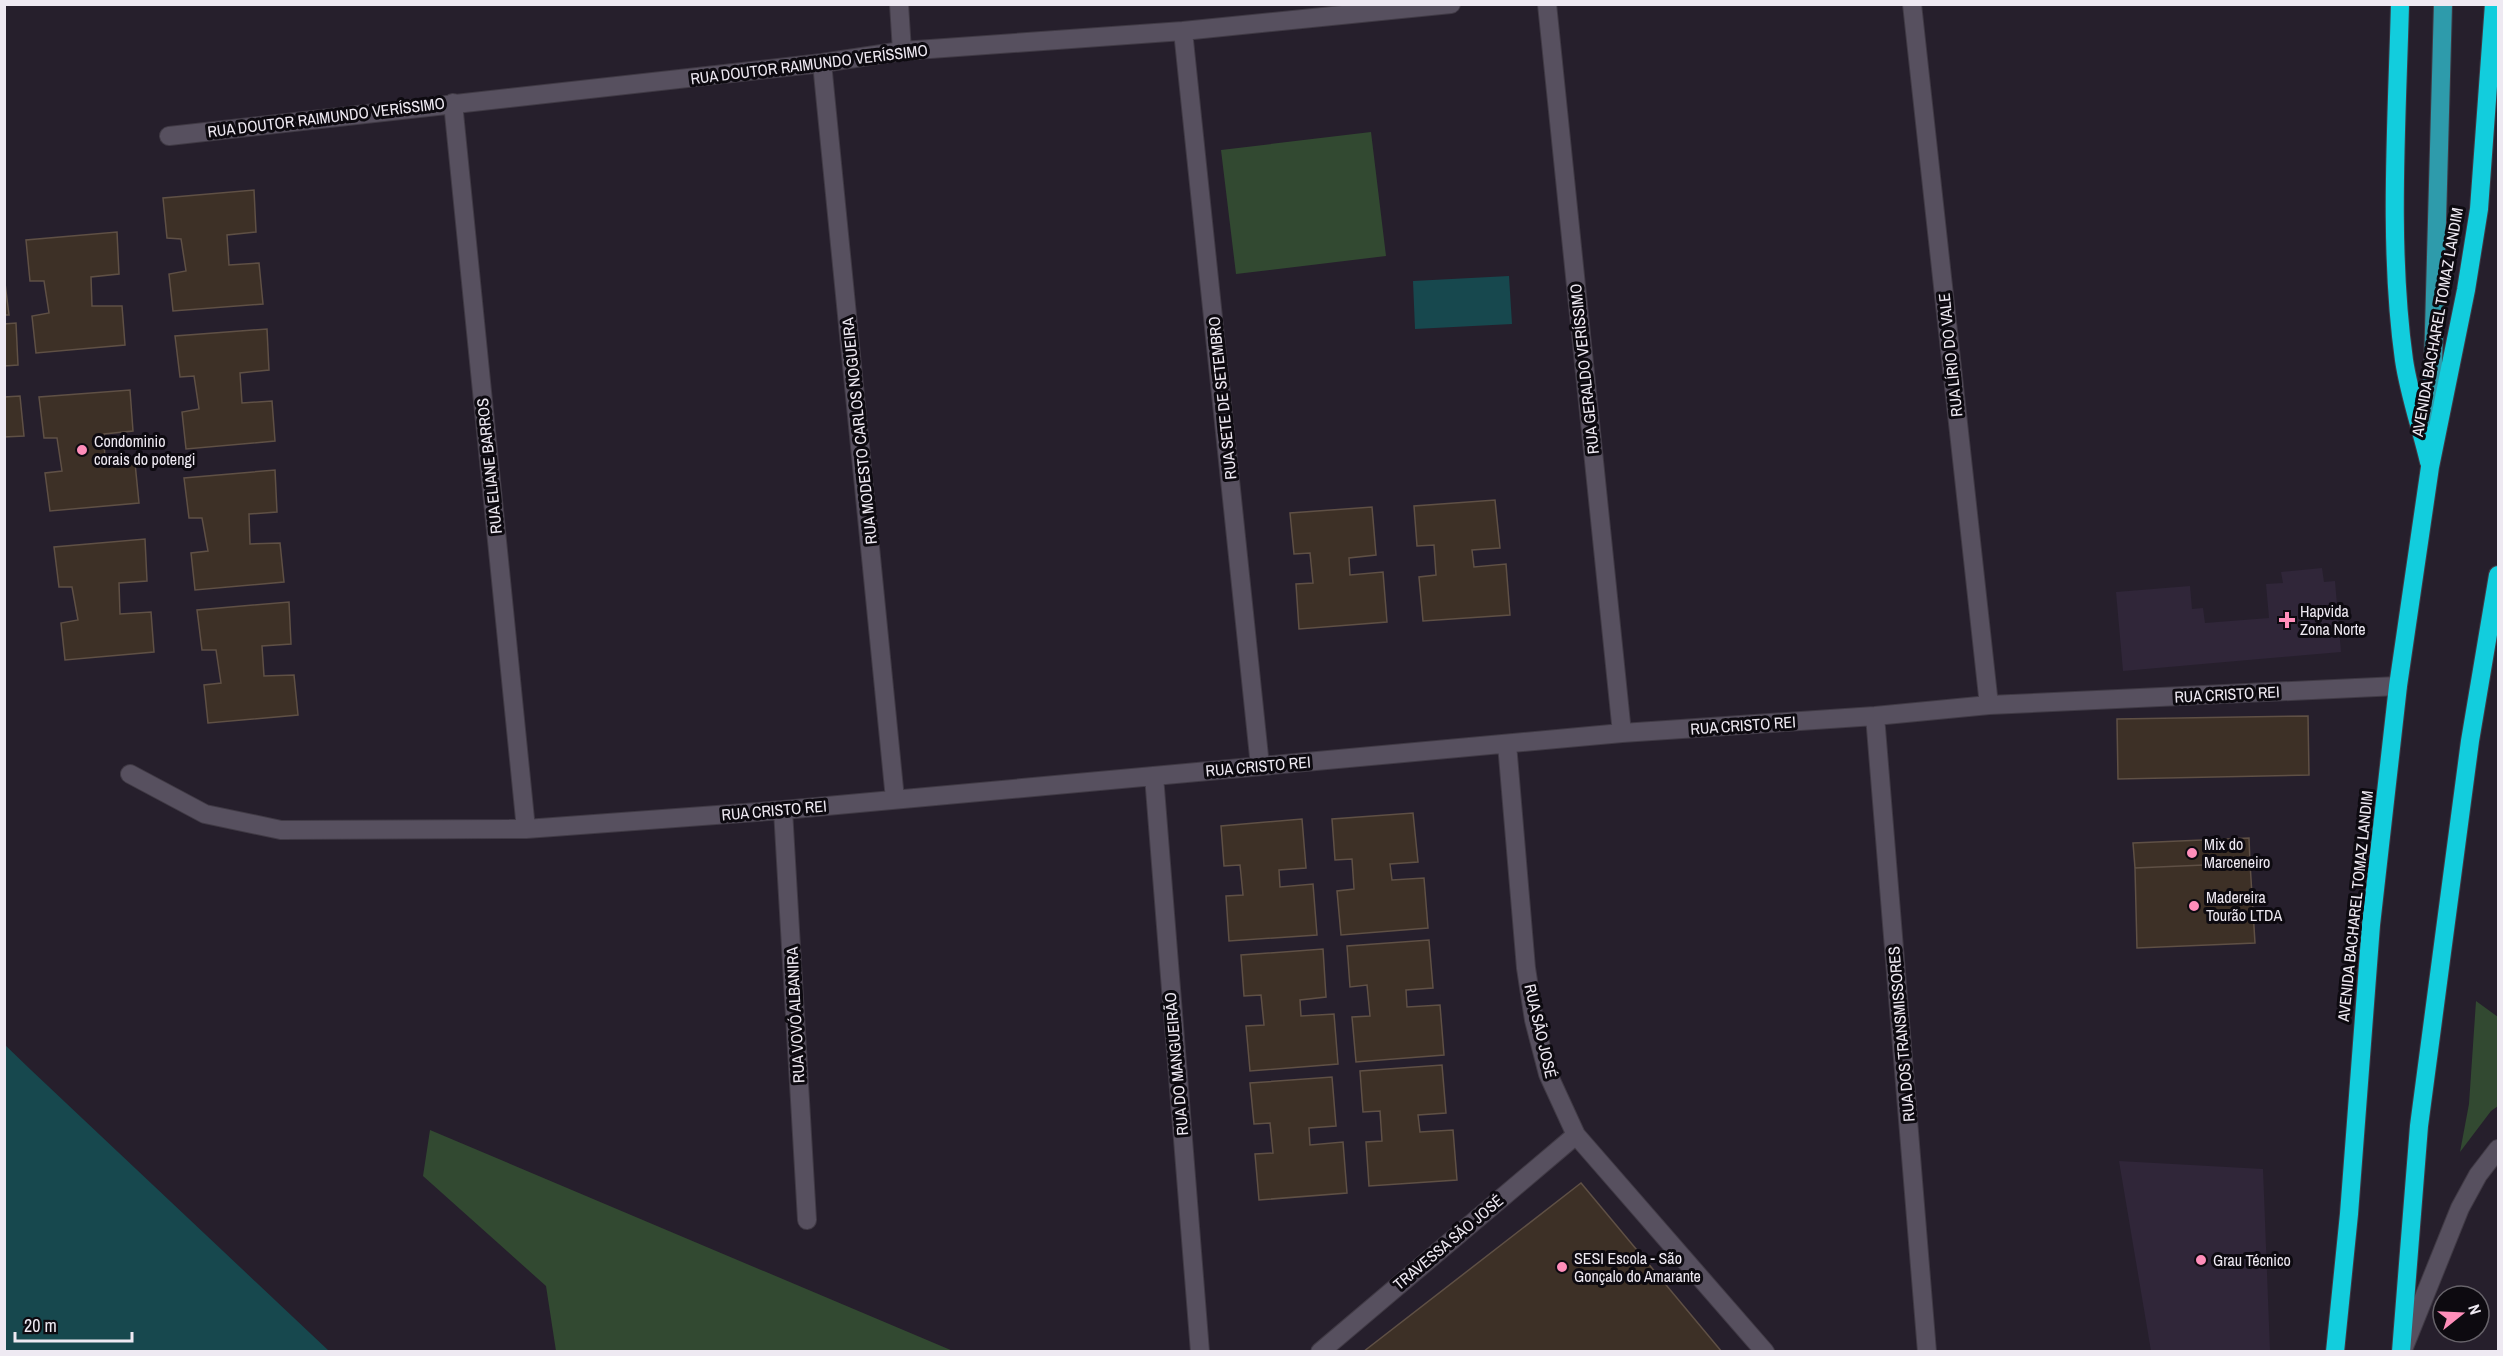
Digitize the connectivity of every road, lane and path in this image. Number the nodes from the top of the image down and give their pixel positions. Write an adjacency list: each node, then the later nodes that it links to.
1 (899, 4): 9 (street)
2 (1451, 4): 8 (street, RUA DOUTOR RAIMUNDO VERÍSSIMO)
3 (1547, 4): 18 (street, RUA GERALDO VERÍSSIMO)
4 (1912, 4): 16 (street, RUA LÍRIO DO VALE)
5 (2400, 4): 13 (highway)
6 (2443, 4): 13 (main road, AVENIDA BACHAREL TOMAZ LANDIM)
7 (2494, 4): 13 (highway, AVENIDA BACHAREL TOMAZ LANDIM)
8 (1183, 31): 9 (street, RUA DOUTOR RAIMUNDO VERÍSSIMO); 20 (street, RUA SETE DE SETEMBRO)
9 (902, 51): 10 (street, RUA DOUTOR RAIMUNDO VERÍSSIMO)
10 (822, 63): 11 (street, RUA DOUTOR RAIMUNDO VERÍSSIMO); 23 (street, RUA MODESTO CARLOS NOGUEIRA)
11 (453, 103): 12 (street, RUA DOUTOR RAIMUNDO VERÍSSIMO); 25 (street, RUA ELIANE BARROS)
12 (169, 136)
13 (2430, 467): 15 (highway, AVENIDA BACHAREL TOMAZ LANDIM)
14 (2499, 574): 34 (highway)
15 (2398, 686): 16 (street, RUA CRISTO REI); 33 (highway, AVENIDA BACHAREL TOMAZ LANDIM)
16 (1989, 705): 17 (street, RUA CRISTO REI)
17 (1875, 716): 18 (street, RUA CRISTO REI); 32 (street, RUA DOS TRANSMISSORES)
18 (1622, 733): 19 (street, RUA CRISTO REI)
19 (1507, 744): 20 (street, RUA CRISTO REI); 26 (street, RUA SÃO JOSÉ)
20 (1260, 766): 22 (street, RUA CRISTO REI)
21 (130, 774): 25 (street, RUA CRISTO REI)
22 (1154, 776): 23 (street, RUA CRISTO REI); 29 (street, RUA DO MANGUEIRÃO)
23 (896, 799): 24 (street, RUA CRISTO REI)
24 (783, 810): 25 (street, RUA CRISTO REI); 28 (street, RUA VOVÓ ALBANIRA)
25 (526, 829)
26 (1576, 1135): 30 (street, TRAVESSA SÃO JOSÉ); 31 (street, RUA SÃO JOSÉ)
27 (2499, 1149): 34 (street)
28 (807, 1220)
29 (1200, 1352)
30 (1320, 1352)
31 (1766, 1352)
32 (1927, 1352)
33 (2335, 1352)
34 (2401, 1352)

